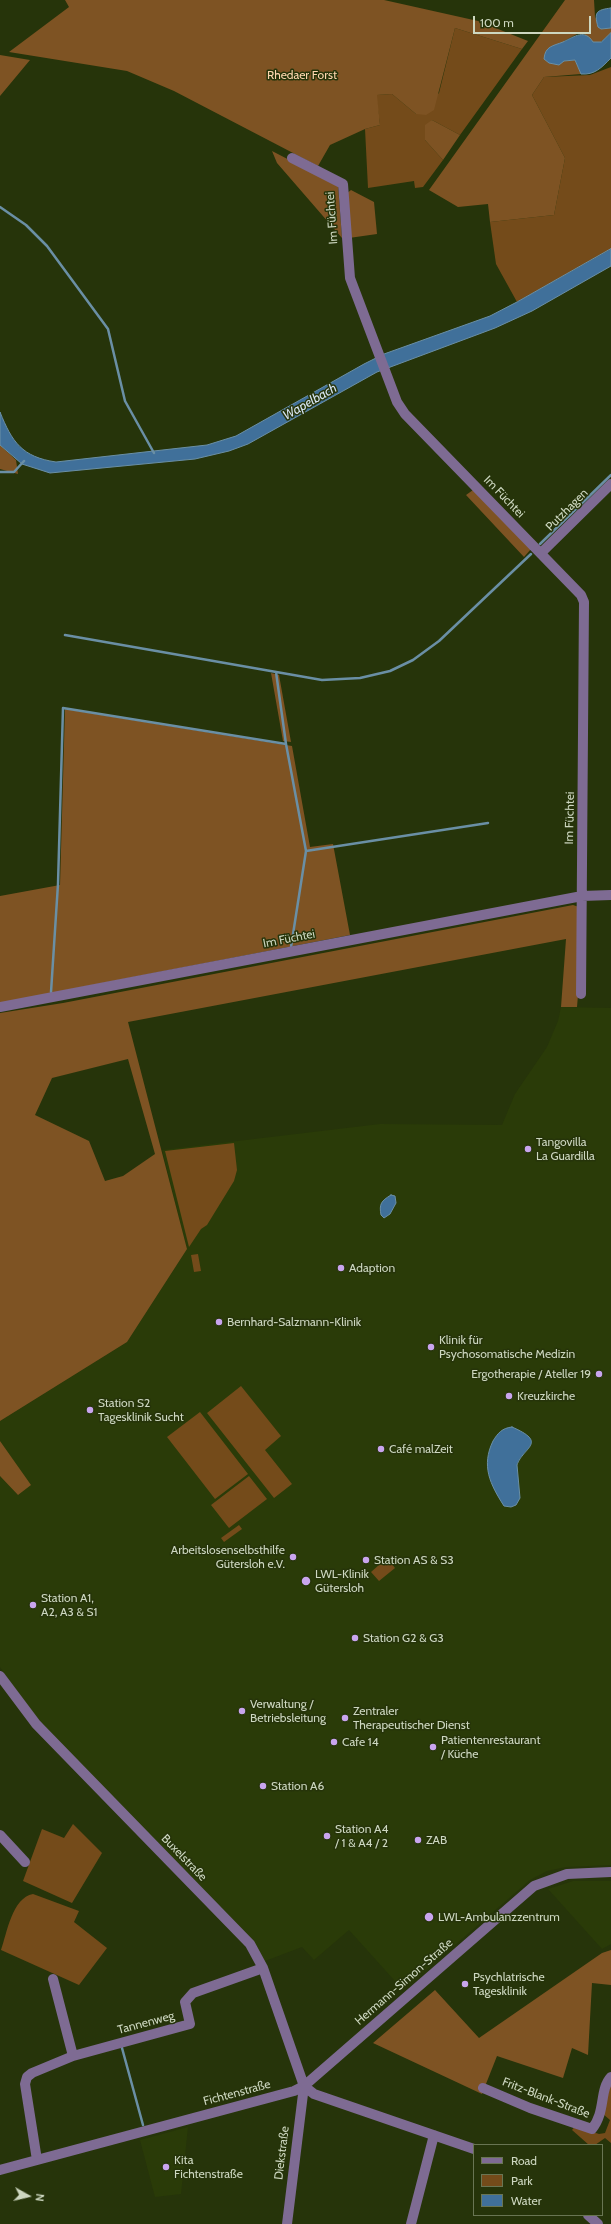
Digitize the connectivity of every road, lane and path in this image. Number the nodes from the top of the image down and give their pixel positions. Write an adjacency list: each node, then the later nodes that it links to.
1 (292, 158): 3 (street, Im Füchtei)
2 (611, 484): 3 (street, Putzhagen)
3 (541, 553): 5 (street, Im Füchtei)
4 (611, 895): 5 (street, Im Füchtei)
5 (582, 896): 6 (street, Im Füchtei); 7 (street, Im Füchtei)
6 (581, 994)
7 (0, 1007)
8 (1, 1680): 12 (street, Buxelstraße)
9 (0, 1835): 10 (street)
10 (25, 1862)
11 (611, 1872): 16 (street, Hermann-Simon-Straße)
12 (263, 1968): 14 (street, Tannenweg); 16 (street, Buxelstraße)
13 (53, 1979): 14 (street)
14 (73, 2056): 20 (street, Tannenweg)
15 (611, 2077): 17 (street, Fritz-Blank-Straße)
16 (304, 2086): 18 (street); 20 (street, Fichtenstraße); 23 (street, Diekstraße)
17 (483, 2088)
18 (434, 2136): 19 (street); 24 (street)
19 (473, 2149)
20 (37, 2160): 21 (street, Fichtenstraße)
21 (0, 2170)
22 (589, 2216): 25 (street)
23 (287, 2224)
24 (411, 2224)
25 (598, 2224)

